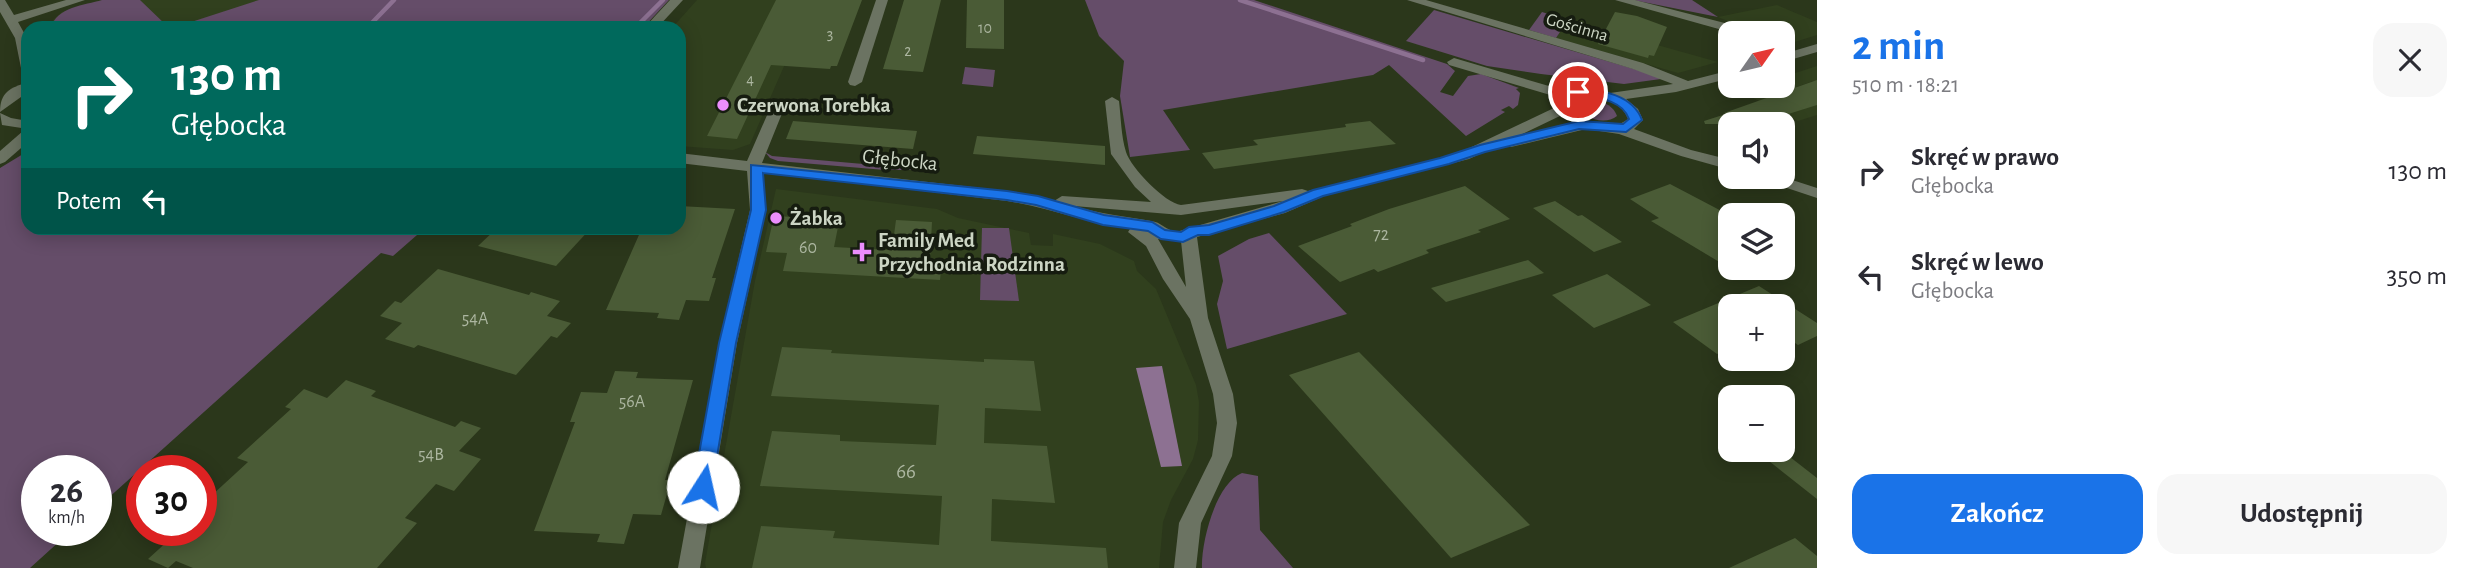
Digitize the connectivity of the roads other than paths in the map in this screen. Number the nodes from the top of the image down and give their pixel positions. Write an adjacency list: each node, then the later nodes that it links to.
1 (79, 0): 7 (street)
2 (677, 0): 8 (street)
3 (882, 0): 15 (street)
4 (1413, 0): 16 (street, Gościnna)
5 (1621, 0): 9 (street)
6 (0, 1): 7 (street)
7 (11, 20): 10 (street)
8 (657, 21)
9 (1718, 26)
10 (21, 35)
11 (1817, 48): 12 (street)
12 (1796, 54)
13 (1454, 62): 21 (street)
14 (1718, 77): 16 (street, Głębocka)
15 (855, 82)
16 (1686, 86): 18 (street, Głębocka); 23 (street, Głębocka)
17 (21, 89): 20 (street)
18 (1609, 97): 21 (street, Głębocka); 23 (street, Głębocka)
19 (1112, 101): 40 (street)
20 (3, 102)
21 (1564, 102): 26 (street, Głębocka); 29 (street, Głębocka)
22 (778, 106): 35 (street)
23 (1634, 116): 27 (street, Głębocka); 30 (street)
24 (2, 120): 25 (street)
25 (21, 124)
26 (1588, 124): 27 (street, Głębocka); 29 (street, Głębocka)
27 (1619, 129): 33 (street)
28 (21, 140): 31 (street)
29 (1484, 148): 37 (street, Głębocka)
30 (1718, 158)
31 (0, 159)
32 (686, 159): 35 (street, Głębocka)
33 (1718, 161)
34 (686, 168): 35 (street, Głębocka)
35 (756, 168): 39 (street, Głębocka); 46 (street)
36 (1795, 186): 38 (street)
37 (1318, 193): 40 (street, Głębocka); 43 (street, Głębocka)
38 (1817, 193)
39 (1038, 201): 40 (street, Głębocka); 41 (street, Głębocka)
40 (1169, 209): 42 (street); 43 (street)
41 (1113, 222): 42 (street, Głębocka); 44 (street)
42 (1157, 230): 43 (street, Głębocka); 44 (street)
43 (1192, 233): 45 (street)
44 (1162, 257): 45 (street)
45 (1199, 318): 47 (street)
46 (688, 568)
47 (1185, 568)

